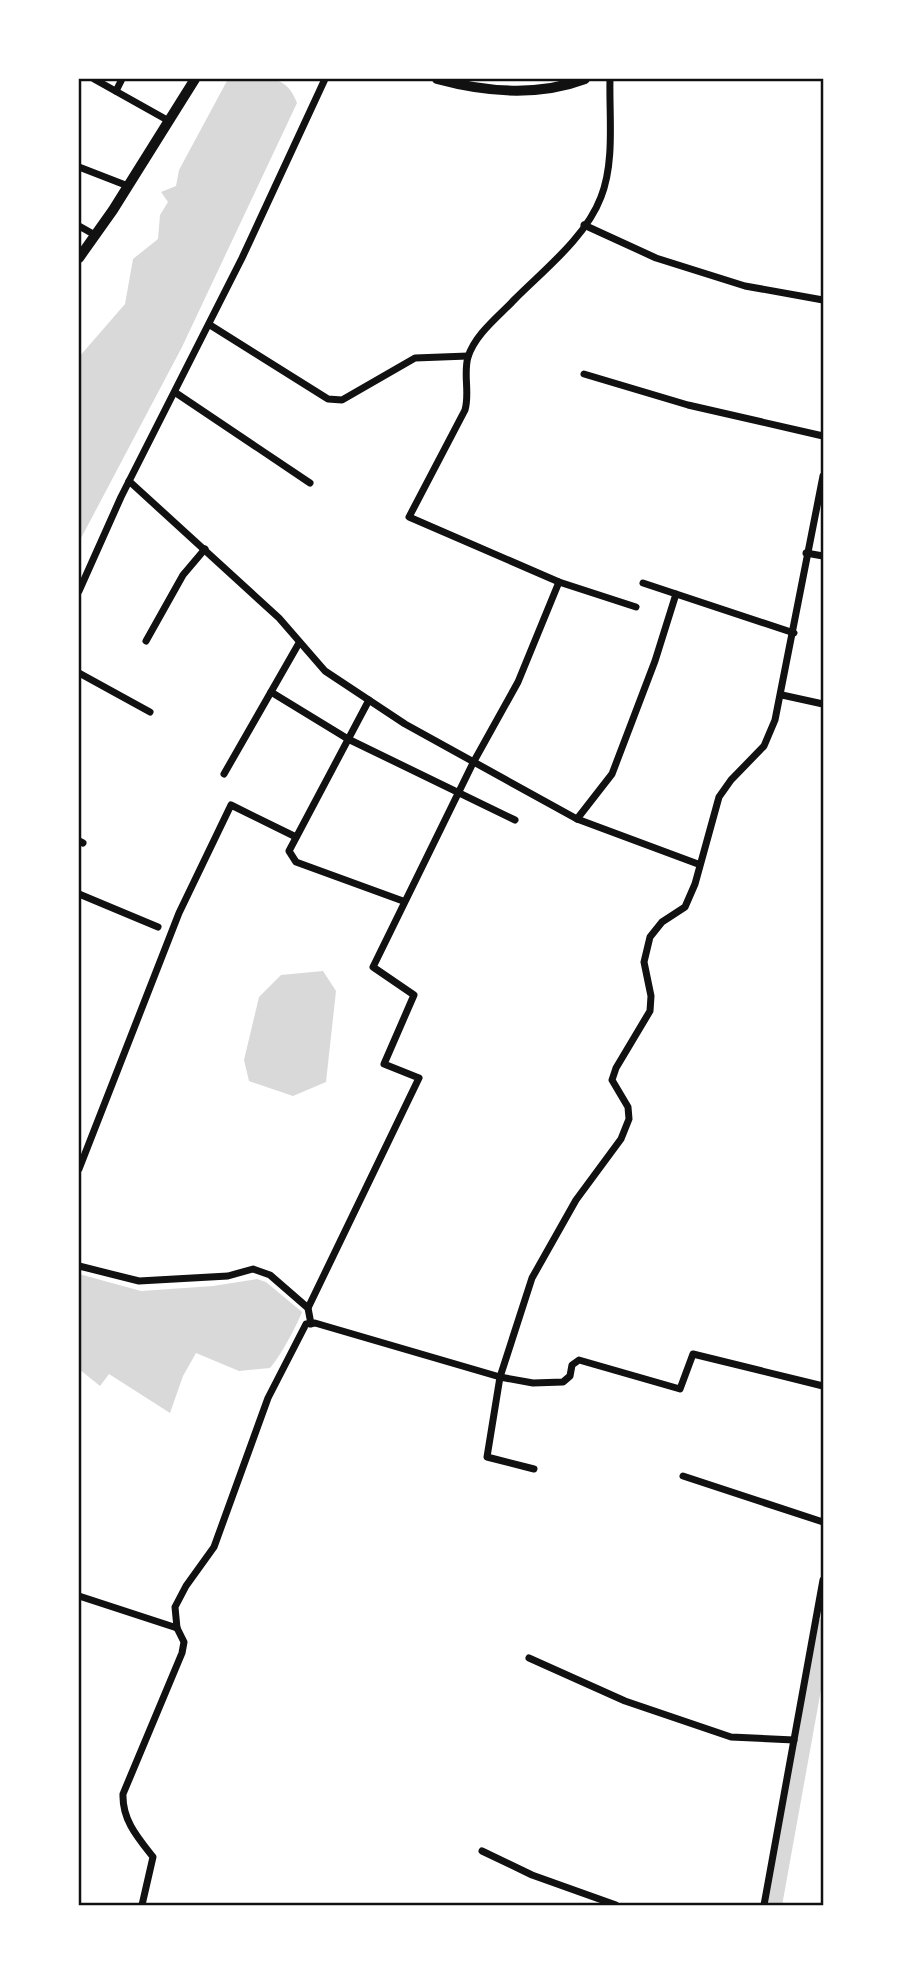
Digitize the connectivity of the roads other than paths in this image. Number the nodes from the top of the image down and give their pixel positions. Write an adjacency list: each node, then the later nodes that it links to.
1 (94, 79): 8 (street)
2 (122, 79): 8 (street)
3 (195, 79): 9 (main road)
4 (325, 79): 17 (street)
5 (437, 79): 6 (main road)
6 (585, 79)
7 (610, 79): 12 (street)
8 (116, 91): 9 (street)
9 (169, 121): 11 (main road)
10 (79, 167): 11 (street)
11 (128, 186): 14 (main road)
12 (584, 225): 16 (street); 18 (street)
13 (79, 226): 14 (street)
14 (95, 235): 15 (main road)
15 (79, 258)
16 (823, 300)
17 (210, 325): 18 (street); 20 (street)
18 (468, 356): 28 (street)
19 (584, 374): 21 (street)
20 (176, 393): 23 (street); 24 (street)
21 (823, 436)
22 (823, 476): 26 (street)
23 (129, 481): 25 (street); 30 (street)
24 (310, 483)
25 (205, 550): 34 (street); 35 (street)
26 (806, 553): 27 (street); 33 (street)
27 (823, 556)
28 (559, 582): 32 (street); 43 (street)
29 (643, 583): 31 (street)
30 (79, 591)
31 (676, 594): 33 (street); 46 (street)
32 (636, 607)
33 (794, 634): 38 (street)
34 (146, 641)
35 (299, 643): 37 (street); 39 (street)
36 (79, 673): 41 (street)
37 (271, 692): 42 (street); 44 (street)
38 (782, 695): 40 (street); 49 (street)
39 (369, 700): 42 (street); 43 (street)
40 (823, 704)
41 (150, 712)
42 (348, 739): 45 (street); 48 (street)
43 (473, 763): 45 (street); 46 (street)
44 (224, 774)
45 (458, 792): 47 (street); 51 (street)
46 (577, 819): 49 (street)
47 (515, 820)
48 (296, 837): 51 (street); 53 (street)
49 (698, 864): 57 (street)
50 (79, 894): 52 (street)
51 (403, 901): 55 (street)
52 (158, 927)
53 (79, 1168)
54 (79, 1266): 55 (street)
55 (308, 1308): 56 (street)
56 (311, 1324): 57 (street); 64 (street)
57 (500, 1377): 58 (street); 59 (street)
58 (823, 1386)
59 (534, 1469)
60 (683, 1476): 61 (street)
61 (823, 1522)
62 (823, 1580): 66 (street)
63 (79, 1596): 64 (street)
64 (177, 1628): 68 (street)
65 (529, 1658): 66 (street)
66 (794, 1740): 70 (street)
67 (482, 1851): 69 (street)
68 (142, 1905)
69 (615, 1905)
70 (764, 1905)

